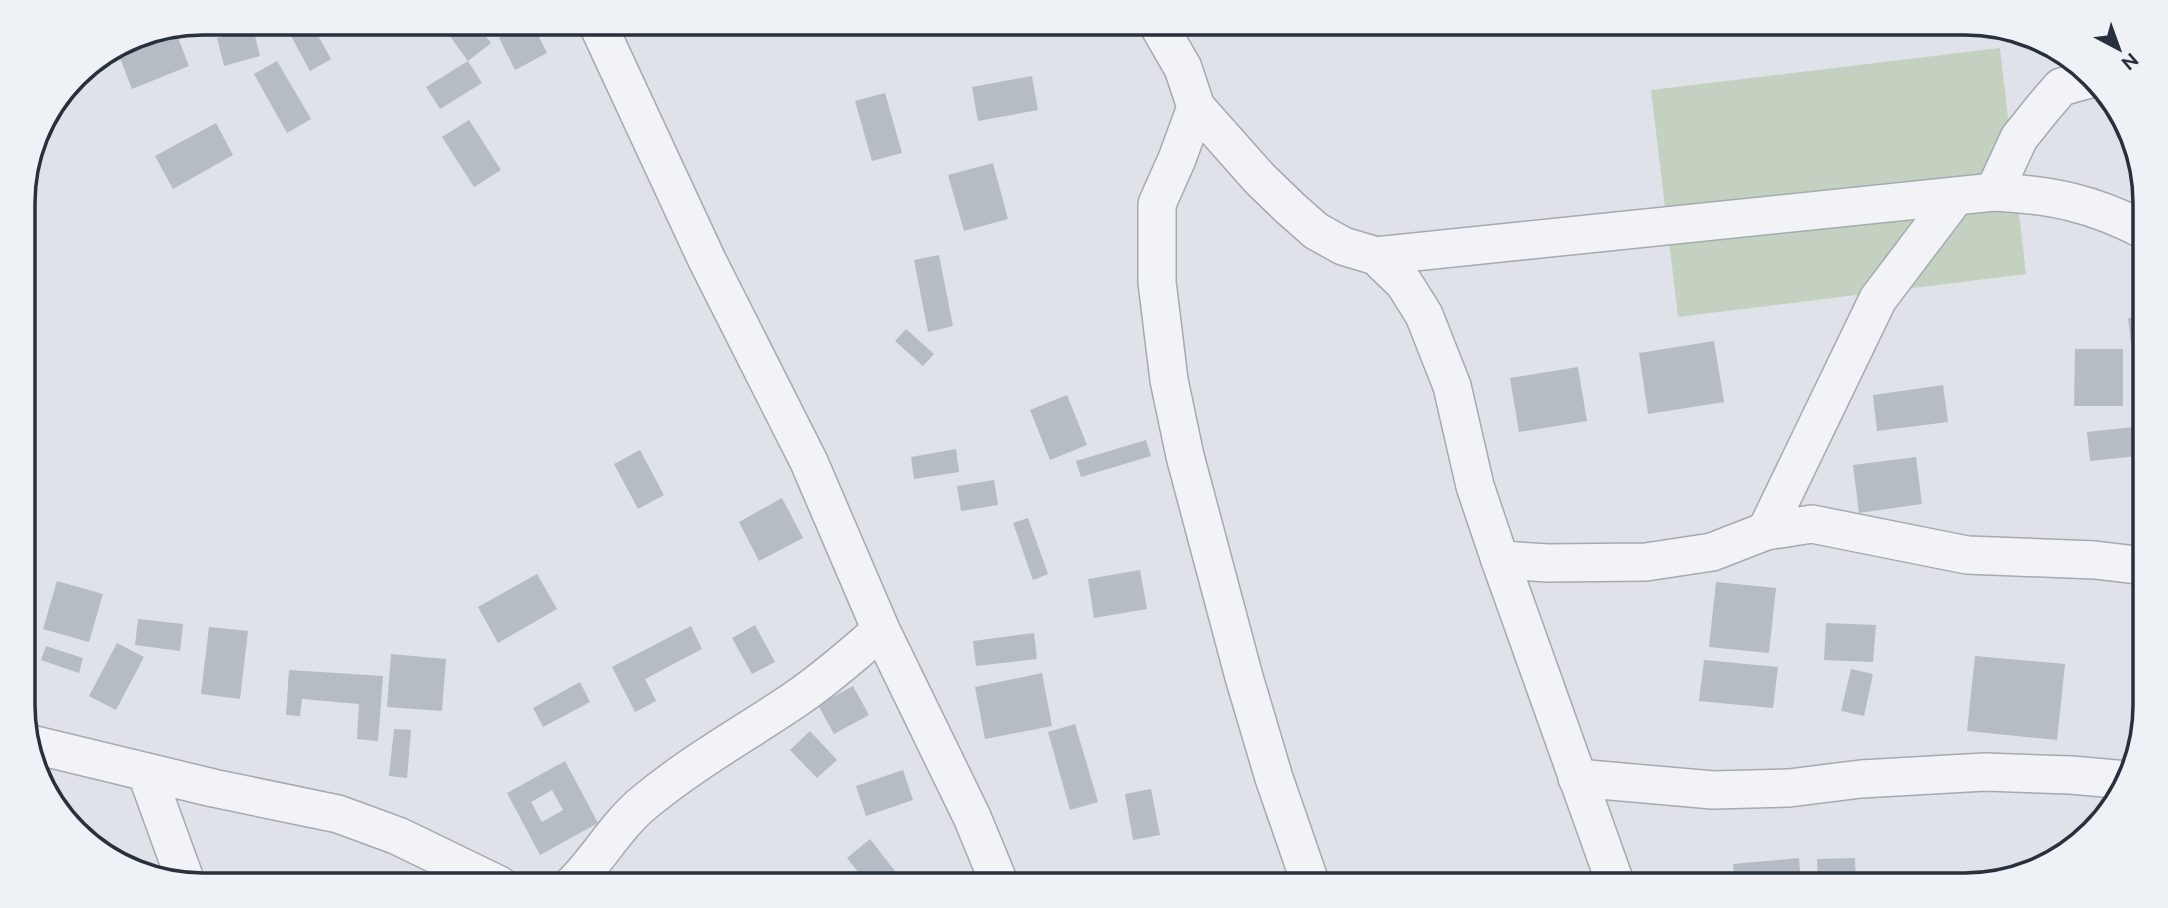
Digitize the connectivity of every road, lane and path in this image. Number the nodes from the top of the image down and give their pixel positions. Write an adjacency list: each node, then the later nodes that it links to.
1 (603, 35): 12 (street)
2 (1164, 35): 4 (street)
3 (2081, 81): 5 (street)
4 (1196, 107): 8 (street); 21 (street)
5 (1994, 192): 6 (street); 7 (street)
6 (1956, 196): 8 (street); 9 (street)
7 (2133, 225)
8 (1376, 256): 10 (street)
9 (1766, 531): 10 (street); 11 (street)
10 (1500, 560): 15 (street)
11 (2133, 565)
12 (881, 630): 19 (street); 20 (street)
13 (40, 746): 14 (street)
14 (146, 772): 17 (street); 18 (street)
15 (1577, 778): 16 (street); 22 (street)
16 (2116, 779)
17 (182, 872)
18 (474, 873)
19 (585, 873)
20 (995, 873)
21 (1307, 873)
22 (1612, 873)

